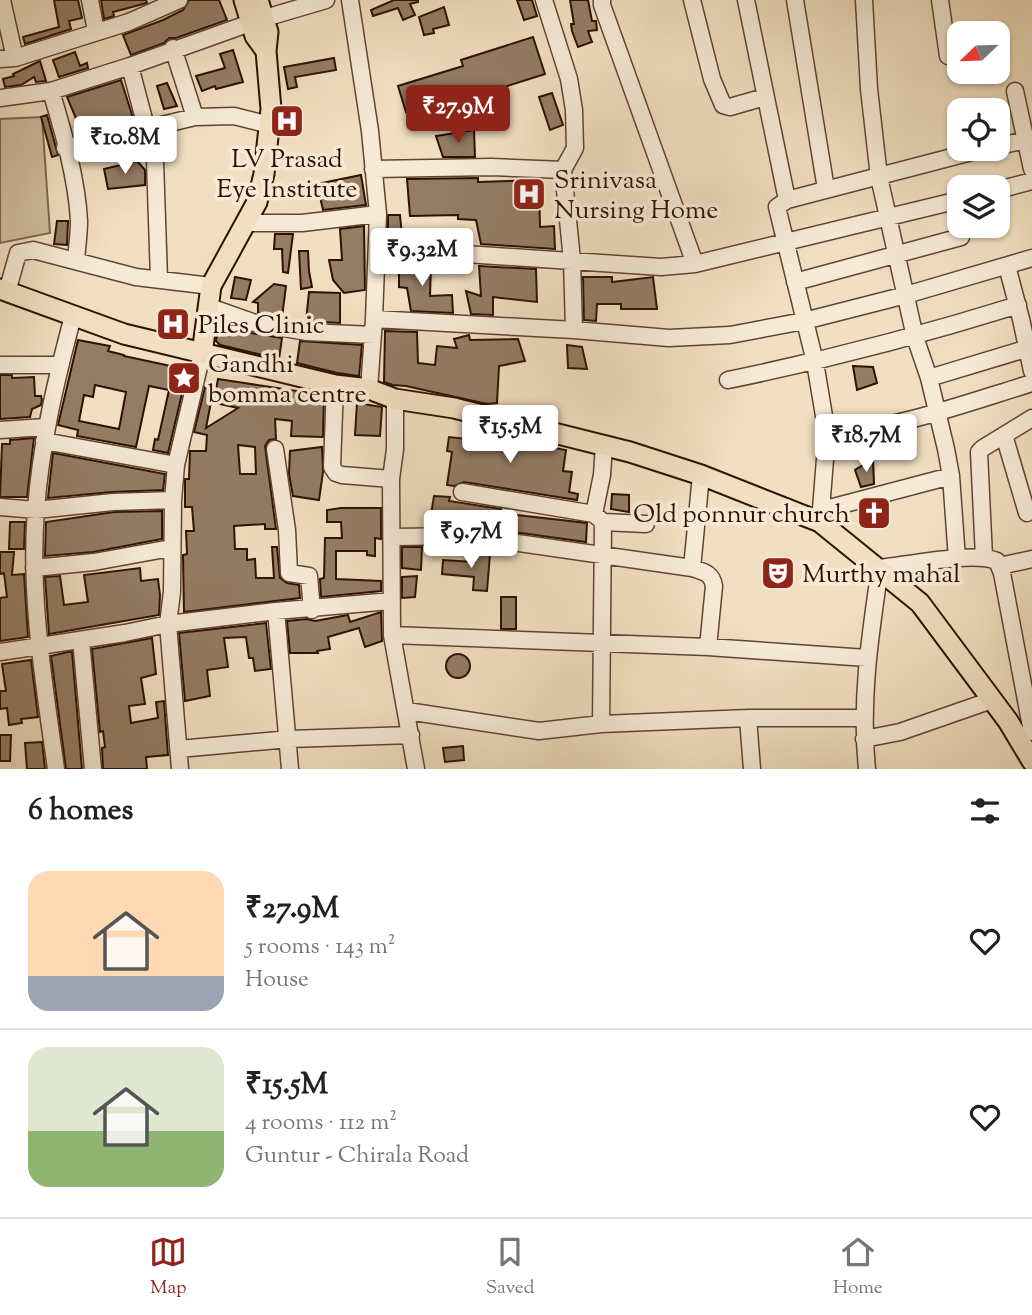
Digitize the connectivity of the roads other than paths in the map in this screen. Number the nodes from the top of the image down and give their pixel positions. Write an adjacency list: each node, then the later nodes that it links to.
1 (2, 0): 18 (street)
2 (90, 0): 15 (street)
3 (179, 0): 15 (street)
4 (244, 0): 14 (main road)
5 (326, 0): 14 (street)
6 (350, 0): 31 (street)
7 (544, 0): 33 (street)
8 (602, 0): 50 (street)
9 (692, 0): 22 (street)
10 (746, 0): 22 (street)
11 (795, 0): 37 (street)
12 (864, 0): 34 (street)
13 (940, 0): 17 (street)
14 (258, 13): 16 (street); 25 (main road)
15 (96, 32): 18 (street)
16 (173, 48): 19 (street); 24 (street)
17 (947, 49)
18 (8, 58)
19 (130, 66): 20 (street); 26 (street)
20 (51, 91): 23 (street); 29 (street)
21 (1015, 91): 27 (street)
22 (765, 97): 38 (street)
23 (0, 98)
24 (195, 117): 25 (street); 26 (street)
25 (270, 125): 42 (main road)
26 (147, 129): 29 (street); 52 (street)
27 (1029, 140): 28 (street); 32 (street)
28 (1010, 144)
29 (65, 148): 48 (street)
30 (947, 159): 34 (street)
31 (373, 169): 33 (street); 40 (street)
32 (1032, 169)
33 (563, 170): 49 (street)
34 (879, 177): 37 (street); 41 (street)
35 (1032, 181): 36 (street)
36 (1010, 187)
37 (826, 189): 38 (street)
38 (787, 200): 44 (street)
39 (947, 203): 41 (street)
40 (378, 214): 42 (street); 45 (street)
41 (887, 216): 44 (street); 46 (street)
42 (247, 223): 54 (main road)
43 (957, 238): 46 (street)
44 (784, 240): 50 (street); 53 (street)
45 (377, 248): 49 (street); 61 (street)
46 (896, 254): 53 (street); 56 (street)
47 (1032, 258): 51 (street)
48 (76, 260): 52 (street); 55 (street)
49 (572, 260): 50 (street); 62 (street)
50 (695, 264)
51 (1007, 266): 56 (street); 58 (street)
52 (159, 279): 54 (street)
53 (794, 282): 60 (street)
54 (211, 286): 57 (main road)
55 (4, 290): 59 (main road)
56 (906, 295): 60 (street); 63 (street)
57 (207, 306): 61 (street); 65 (main road)
58 (1024, 313): 63 (street); 64 (street)
59 (73, 316): 65 (main road); 68 (street)
60 (804, 321): 62 (street); 66 (street)
61 (373, 327): 62 (street); 74 (street)
62 (574, 330)
63 (915, 337): 66 (street); 70 (street)
64 (1029, 348): 69 (street); 70 (street)
65 (202, 354): 73 (main road); 84 (street)
66 (815, 362): 71 (street); 80 (street)
67 (0, 365): 68 (street)
68 (60, 365): 79 (street)
69 (1032, 371)
70 (929, 378): 76 (street)
71 (728, 380)
72 (1032, 383): 76 (street)
73 (335, 385): 74 (main road); 87 (street)
74 (369, 389): 75 (main road)
75 (395, 399): 82 (main road); 87 (street)
76 (936, 412): 80 (street); 86 (street)
77 (1032, 418): 81 (street)
78 (0, 430): 79 (street)
79 (45, 434): 84 (street); 91 (street)
80 (827, 434): 93 (street)
81 (1004, 435): 92 (street); 99 (street)
82 (604, 444): 85 (main road); 94 (street)
83 (275, 449): 107 (street)
84 (176, 465): 89 (street)
85 (701, 474): 93 (main road); 104 (street)
86 (951, 476): 93 (street); 100 (street)
87 (391, 479): 96 (street)
88 (462, 492): 94 (street)
89 (173, 500): 91 (street); 97 (street)
90 (0, 507): 91 (street)
91 (36, 510): 103 (street)
92 (1027, 513)
93 (821, 516): 105 (main road)
94 (598, 518): 95 (street); 98 (street)
95 (646, 524)
96 (392, 537): 98 (street); 106 (street)
97 (171, 548): 103 (street); 109 (street)
98 (603, 554): 104 (street); 112 (street)
99 (984, 557): 100 (street); 102 (street)
100 (957, 559): 105 (street)
101 (1032, 559): 102 (street)
102 (1000, 566): 122 (street)
103 (34, 568): 113 (street)
104 (692, 568): 114 (street)
105 (880, 568): 116 (street); 117 (main road)
106 (391, 601): 107 (street); 110 (street)
107 (312, 610): 108 (street)
108 (276, 611): 109 (street); 124 (street)
109 (167, 624): 111 (street); 126 (street)
110 (392, 635): 112 (street); 118 (street)
111 (81, 640): 113 (street); 129 (street)
112 (602, 643): 114 (street); 121 (street)
113 (39, 647): 115 (street); 128 (street)
114 (708, 647): 116 (street)
115 (0, 652)
116 (867, 658): 120 (street)
117 (992, 700): 125 (street); 127 (main road)
118 (407, 711): 121 (street); 123 (street)
119 (748, 718): 120 (street); 121 (street); 133 (street)
120 (863, 718): 125 (street)
121 (601, 724)
122 (1032, 732)
123 (411, 735): 124 (street); 132 (street)
124 (289, 739): 126 (street); 131 (street)
125 (864, 739): 134 (street)
126 (179, 749): 130 (street)
127 (1030, 752)
128 (56, 769)
129 (93, 769)
130 (180, 769)
131 (290, 769)
132 (416, 769)
133 (752, 769)
134 (867, 769)

